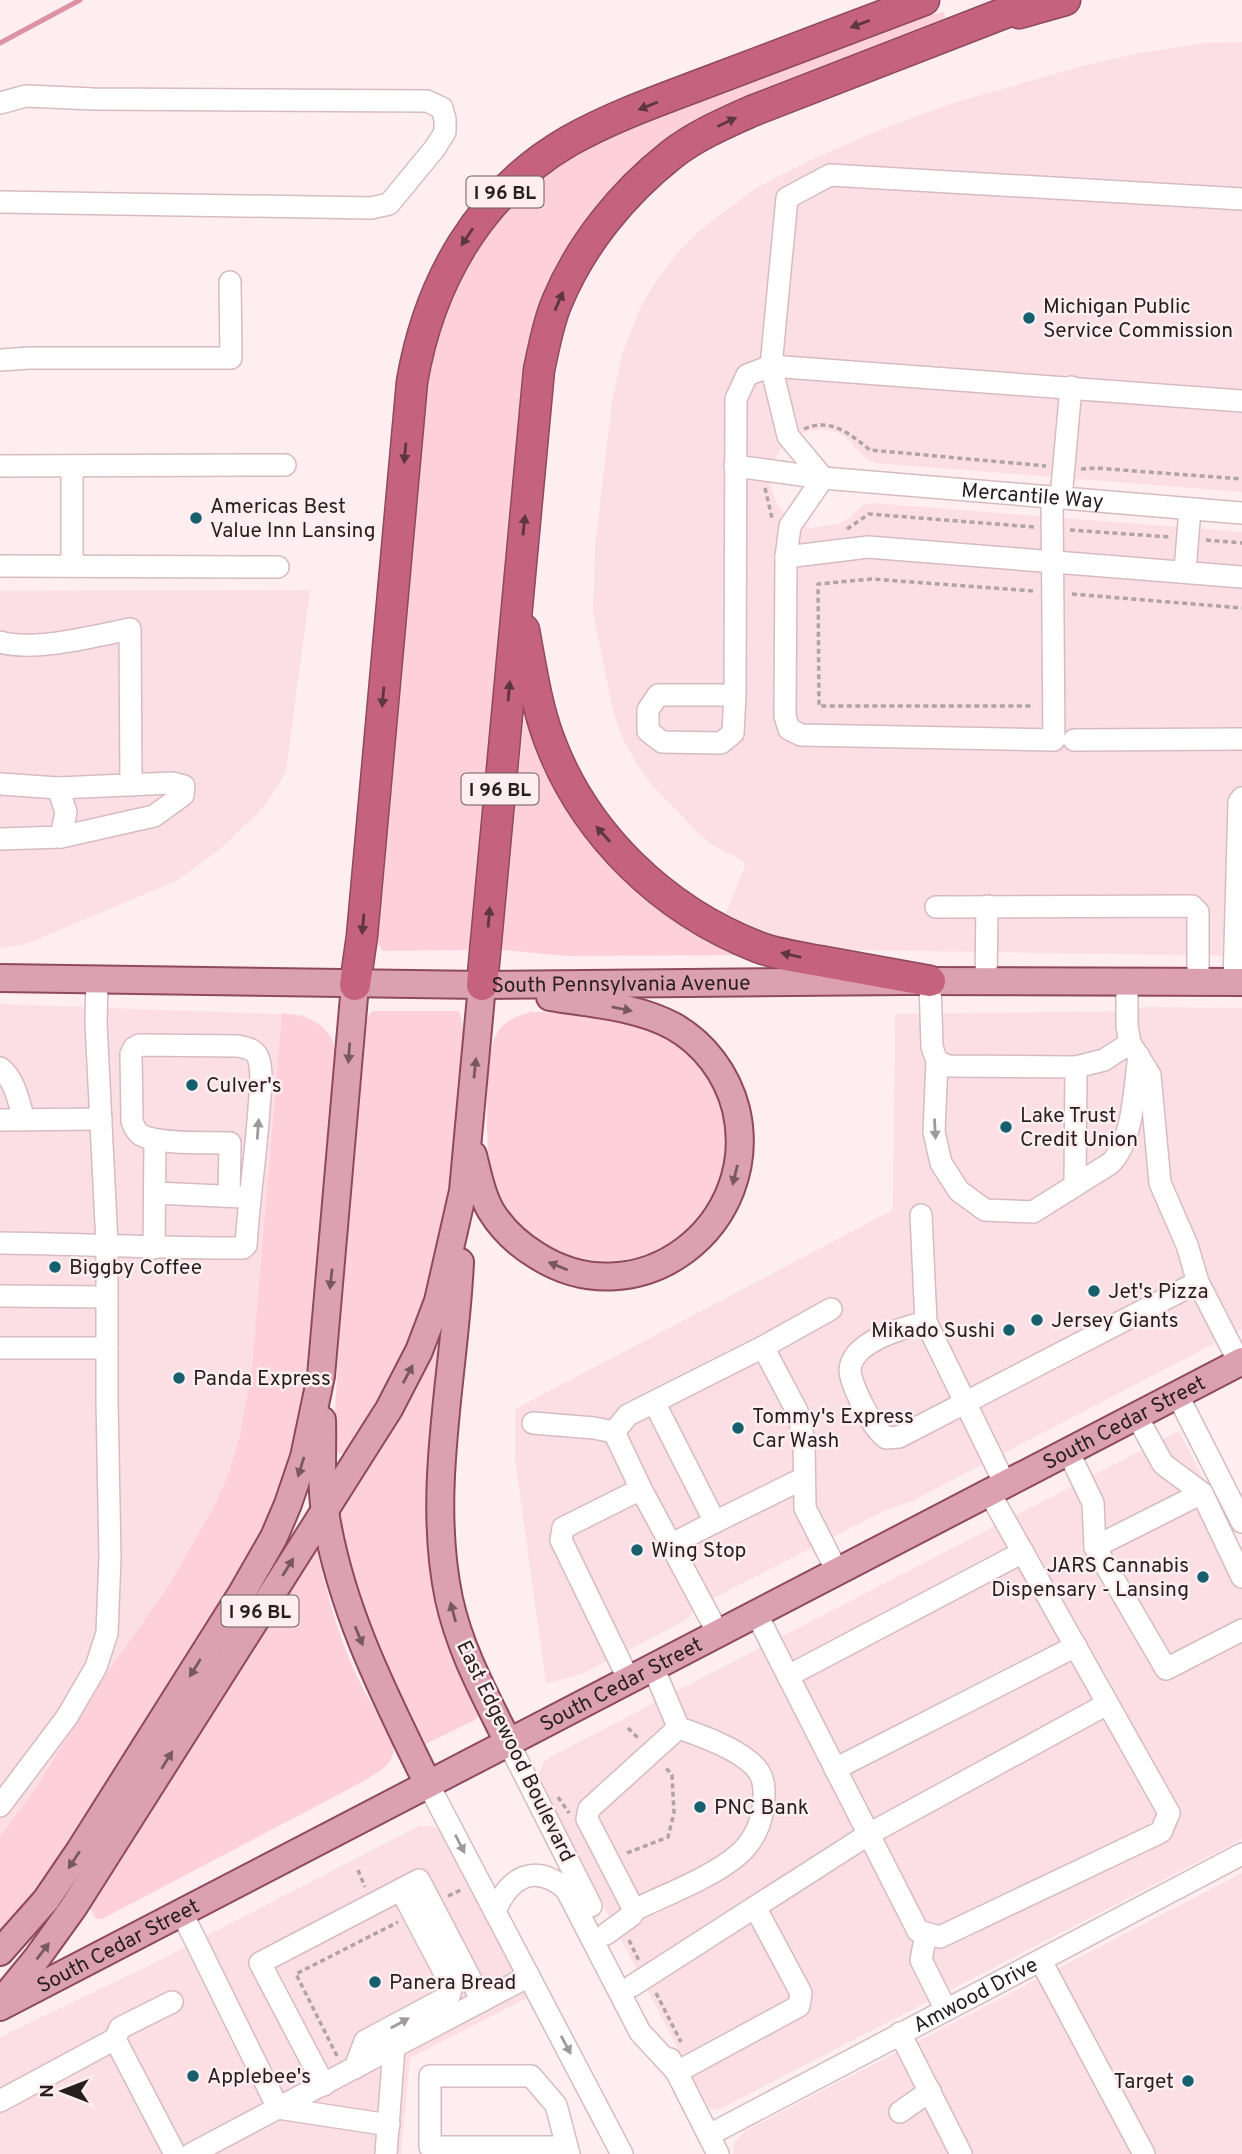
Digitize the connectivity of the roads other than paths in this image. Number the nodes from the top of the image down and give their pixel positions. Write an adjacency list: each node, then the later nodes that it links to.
1 (924, 0): 48 (highway, I 96 BL, one-way to 48)
2 (1038, 0): 4 (highway, I 96 BL)
3 (1065, 0): 4 (highway)
4 (965, 29): 28 (highway, I 96 BL, one-way to 4)
5 (0, 103): 7 (street)
6 (1242, 199): 10 (street)
7 (0, 202)
8 (230, 282): 9 (street)
9 (0, 360)
10 (771, 366): 11 (street); 16 (street); 17 (street)
11 (1072, 387): 12 (street); 18 (street)
12 (1242, 401)
13 (0, 466): 14 (street)
14 (72, 466): 15 (street); 24 (street)
15 (285, 466)
16 (735, 466): 17 (street, Mercantile Way); 30 (street)
17 (823, 478): 18 (street, Mercantile Way); 21 (street)
18 (1057, 498): 19 (street, Mercantile Way); 22 (street)
19 (1190, 509): 20 (street, Mercantile Way); 26 (street)
20 (1242, 513)
21 (786, 557): 22 (street); 22 (street)
22 (1053, 561): 26 (street)
23 (0, 566): 24 (street)
24 (72, 566): 25 (street)
25 (278, 567)
26 (1185, 571): 27 (street)
27 (1242, 577)
28 (517, 593): 43 (highway, one-way to 28); 49 (highway, I 96 BL, one-way to 28)
29 (0, 642): 34 (street)
30 (734, 695)
31 (1242, 739): 32 (street)
32 (1074, 740)
33 (0, 784): 35 (street)
34 (131, 785): 35 (street); 37 (street)
35 (58, 788): 37 (street)
36 (1242, 798): 47 (street)
37 (61, 836): 38 (street)
38 (0, 839)
39 (987, 906): 40 (street); 44 (street); 46 (street)
40 (936, 907)
41 (0, 978): 42 (main road, South Pennsylvania Avenue)
42 (97, 978): 48 (main road, South Pennsylvania Avenue); 54 (street)
43 (930, 981): 44 (main road, South Pennsylvania Avenue); 49 (main road, South Pennsylvania Avenue); 51 (street)
44 (986, 982): 45 (main road, South Pennsylvania Avenue)
45 (1127, 982): 46 (main road, South Pennsylvania Avenue); 50 (street)
46 (1198, 982): 47 (main road, South Pennsylvania Avenue)
47 (1238, 982)
48 (355, 985): 49 (main road, South Pennsylvania Avenue); 76 (main road, I 96 BL, one-way to 76)
49 (482, 985): 57 (main road, I 96 BL, one-way to 49); 57 (main road, one-way to 57)
50 (1134, 1050): 52 (street); 59 (street); 67 (street)
51 (937, 1061): 52 (street); 59 (street, one-way to 59)
52 (1076, 1067): 59 (street)
53 (0, 1068): 56 (street)
54 (101, 1119): 56 (street); 65 (street)
55 (0, 1120): 56 (street)
56 (24, 1120)
57 (468, 1136): 60 (main road, I 96 BL)
58 (155, 1140): 61 (street); 62 (street); 62 (street, one-way to 58)
59 (1075, 1186)
60 (463, 1191): 89 (main road, I 96 BL, one-way to 60); 106 (main road, East Edgewood Boulevard, one-way to 60)
61 (155, 1194): 62 (street); 66 (street)
62 (239, 1197): 66 (street)
63 (921, 1215): 71 (street)
64 (0, 1242): 65 (street)
65 (107, 1244): 66 (street); 69 (street)
66 (154, 1248)
67 (1198, 1282): 75 (street); 79 (street)
68 (0, 1296): 69 (street)
69 (107, 1297): 74 (street)
70 (831, 1309): 72 (street)
71 (926, 1322): 79 (street); 79 (street)
72 (763, 1347): 78 (street); 84 (street)
73 (0, 1348): 74 (street)
74 (107, 1348): 109 (street)
75 (1240, 1362): 77 (main road, South Cedar Street)
76 (321, 1376): 89 (main road); 119 (main road, I 96 BL, one-way to 119)
77 (1177, 1394): 80 (main road, South Cedar Street); 88 (street)
78 (654, 1402): 82 (street); 90 (street)
79 (963, 1402): 85 (street)
80 (1136, 1415): 83 (main road, South Cedar Street); 87 (street)
81 (533, 1423): 82 (street)
82 (614, 1432): 86 (street)
83 (1068, 1451): 85 (main road, South Cedar Street); 93 (street)
84 (804, 1478): 90 (street); 95 (street)
85 (997, 1488): 94 (street); 95 (main road, South Cedar Street)
86 (641, 1489): 92 (street); 103 (street)
87 (1202, 1493): 93 (street); 96 (street)
88 (1236, 1495): 91 (street)
89 (324, 1509): 108 (main road, one-way to 108); 125 (main road, I 96 BL, one-way to 89)
90 (715, 1522): 92 (street)
91 (1242, 1522)
92 (672, 1544): 99 (street)
93 (1095, 1547): 98 (street)
94 (1023, 1552): 100 (street); 102 (street)
95 (837, 1572): 97 (main road, South Cedar Street)
96 (1242, 1577)
97 (756, 1614): 99 (main road, South Cedar Street); 102 (street)
98 (1242, 1630)
99 (718, 1633): 101 (main road, South Cedar Street)
100 (1076, 1646): 104 (street); 107 (street)
101 (653, 1667): 103 (main road, South Cedar Street); 105 (street)
102 (788, 1676): 107 (street)
103 (629, 1680): 106 (main road, South Cedar Street)
104 (1107, 1704): 110 (street); 118 (street)
105 (676, 1727): 114 (street); 114 (street)
106 (508, 1742): 108 (main road, South Cedar Street); 117 (street, East Edgewood Boulevard)
107 (835, 1769): 110 (street)
108 (428, 1784): 115 (street, one-way to 115); 116 (main road, South Cedar Street)
109 (0, 1806)
110 (869, 1834): 112 (street); 118 (street)
111 (1242, 1854): 120 (street, Amwood Drive)
112 (755, 1907): 122 (street); 131 (street)
113 (423, 1909): 123 (street); 130 (street, one-way to 113); 132 (street)
114 (634, 1910): 117 (street)
115 (495, 1911): 121 (street); 131 (street)
116 (182, 1913): 125 (main road, South Cedar Street); 136 (street)
117 (606, 1934): 122 (street, East Edgewood Boulevard)
118 (926, 1934): 126 (street)
119 (0, 1952)
120 (1041, 1961): 126 (street, Amwood Drive); 147 (street)
121 (529, 1976): 123 (street); 135 (street, one-way to 135)
122 (632, 1986): 131 (street, East Edgewood Boulevard)
123 (482, 2001): 129 (street)
124 (173, 2002): 128 (street)
125 (0, 2006)
126 (946, 2010): 127 (street, Amwood Drive)
127 (900, 2033): 133 (street); 139 (street, Amwood Drive)
128 (115, 2039): 134 (street); 141 (street)
129 (394, 2048): 130 (street); 138 (street)
130 (350, 2071): 132 (street)
131 (677, 2072): 139 (street, East Edgewood Boulevard)
132 (324, 2085): 136 (street)
133 (930, 2091): 137 (street); 146 (street)
134 (0, 2101)
135 (596, 2102): 144 (street); 145 (street)
136 (278, 2108): 138 (street); 142 (street)
137 (900, 2112)
138 (389, 2125): 143 (street)
139 (714, 2145)
140 (568, 2150): 140 (street)
141 (175, 2154)
142 (191, 2154)
143 (386, 2154)
144 (622, 2154)
145 (637, 2154)
146 (961, 2154)
147 (1144, 2154)

